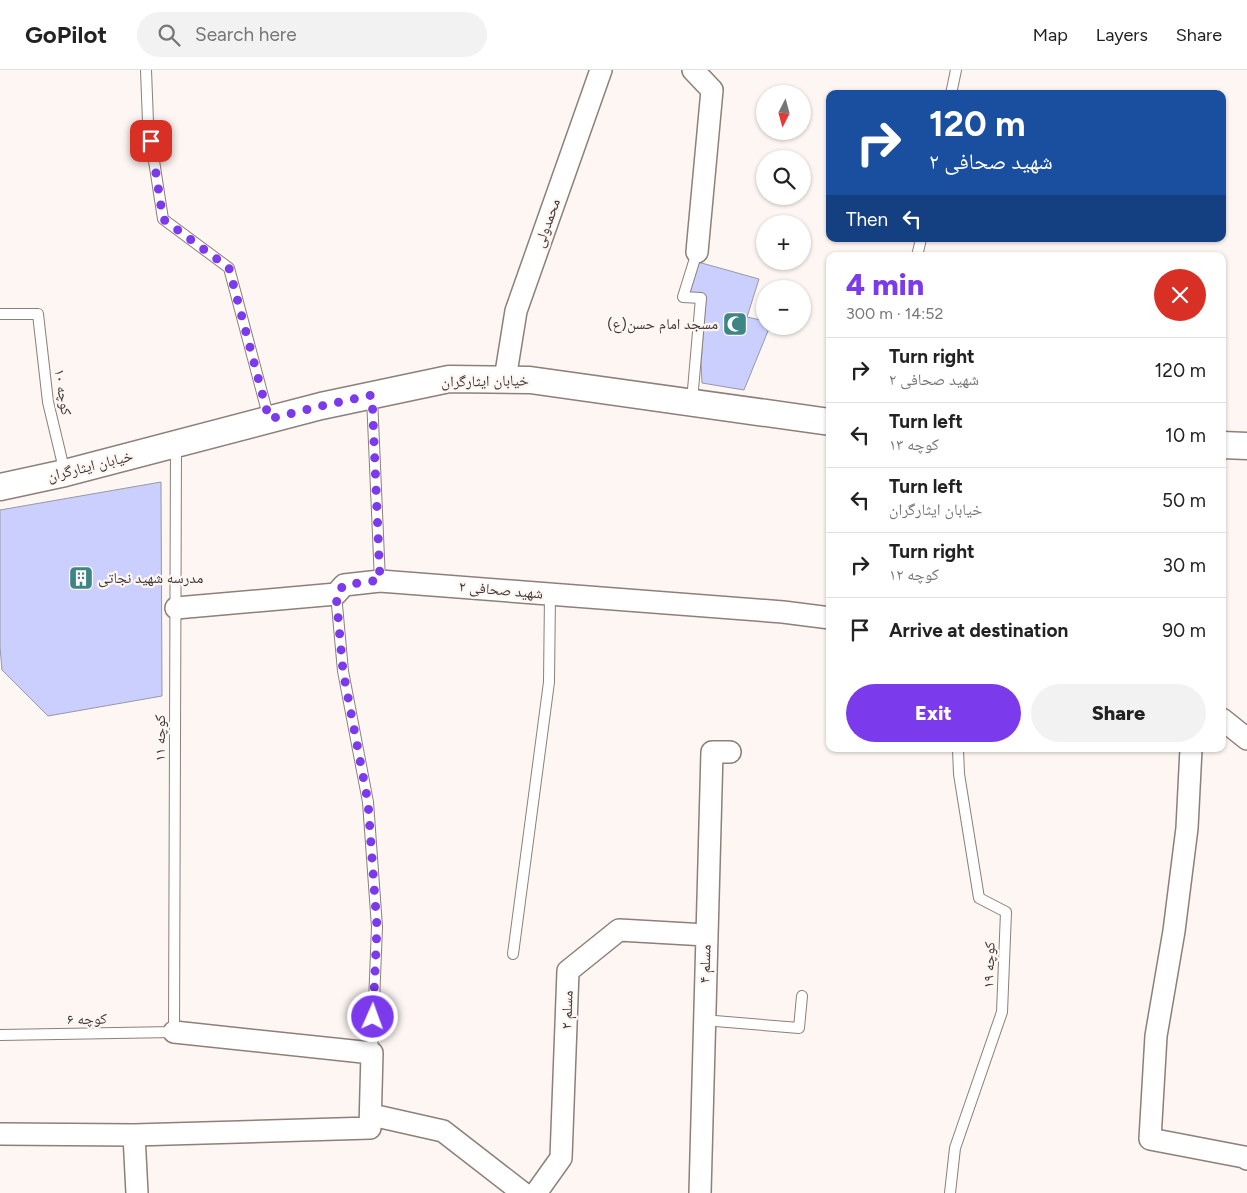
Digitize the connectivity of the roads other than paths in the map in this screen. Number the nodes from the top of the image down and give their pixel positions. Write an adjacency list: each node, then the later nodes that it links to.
1 (146, 70): 11 (lane)
2 (602, 70): 8 (street, محمدولی)
3 (693, 70): 6 (street)
4 (955, 75): 5 (lane)
5 (952, 90)
6 (697, 252): 10 (lane)
7 (0, 314): 16 (lane, کوچه ۱۰)
8 (505, 379): 9 (street, خیابان ایثارگران); 10 (street, خیابان ایثارگران)
9 (372, 395): 11 (street, خیابان ایثارگران); 18 (lane)
10 (692, 402): 12 (street, خیابان ایثارگران)
11 (269, 419): 13 (street, خیابان ایثارگران)
12 (826, 421)
13 (176, 444): 16 (street, خیابان ایثارگران); 21 (lane, کوچه ۱۱)
14 (1226, 445): 15 (street)
15 (1247, 446)
16 (65, 473): 17 (street, خیابان ایثارگران)
17 (0, 487)
18 (380, 580): 19 (street, شهید صحافی ۲); 20 (street, شهید صحافی ۲)
19 (336, 594): 21 (street, شهید صحافی ۲); 34 (lane)
20 (550, 594): 22 (street, شهید صحافی ۲); 29 (lane)
21 (176, 608): 32 (lane, کوچه ۱۱)
22 (826, 617)
23 (1226, 722): 24 (street)
24 (1247, 739)
25 (730, 752): 28 (street, مسلم ۴)
26 (958, 752): 43 (lane, کوچه ۱۹)
27 (1191, 752): 38 (street)
28 (706, 936): 31 (street, مسلم ۴); 41 (street, مسلم ۲)
29 (513, 954)
30 (802, 996): 31 (lane)
31 (703, 1020): 42 (street, مسلم ۴)
32 (174, 1032): 33 (lane, کوچه ۶); 34 (street)
33 (0, 1035)
34 (372, 1053): 35 (street)
35 (372, 1114): 37 (street); 40 (street)
36 (0, 1134): 37 (street)
37 (134, 1135): 39 (street)
38 (1247, 1159)
39 (137, 1193)
40 (523, 1193)
41 (536, 1193)
42 (700, 1193)
43 (950, 1193)

